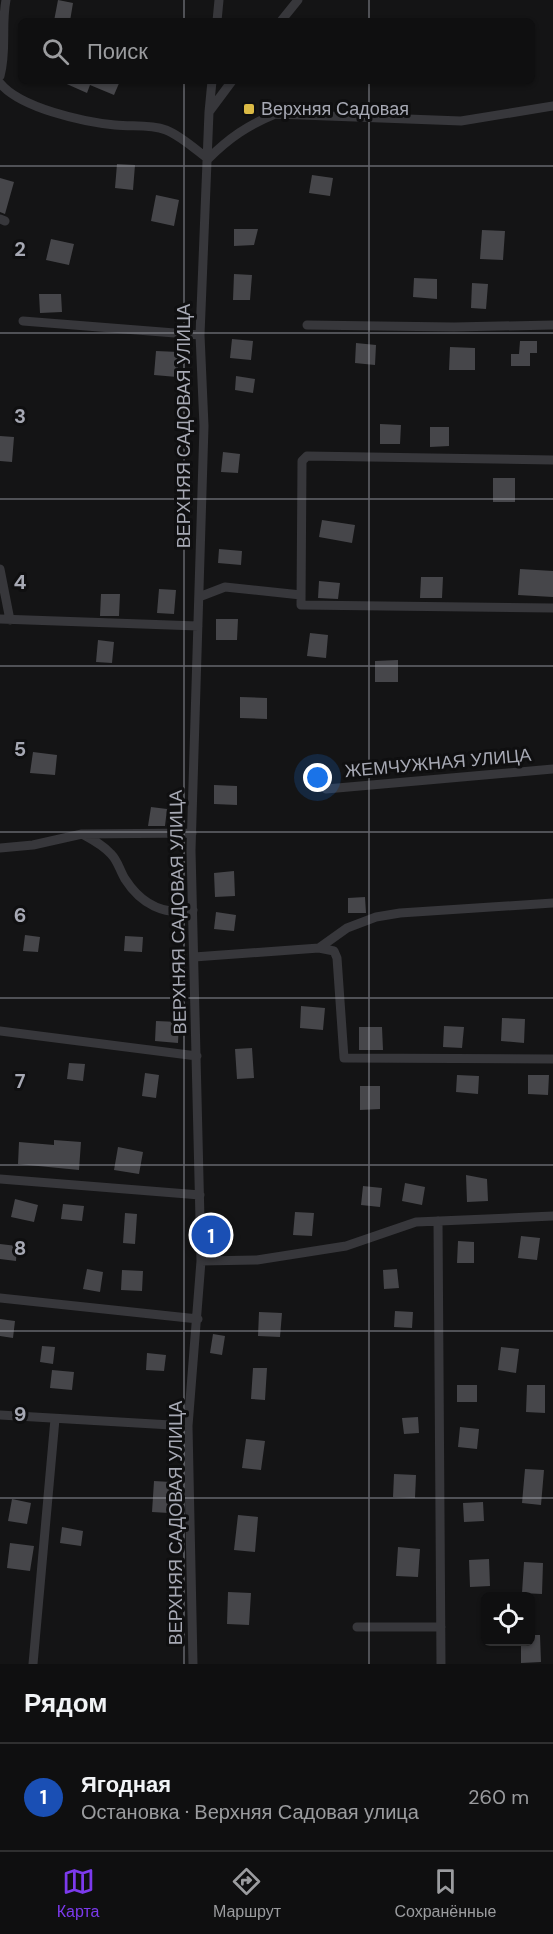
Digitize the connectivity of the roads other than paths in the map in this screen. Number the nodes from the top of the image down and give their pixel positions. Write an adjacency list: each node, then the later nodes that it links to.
1 (6, 0): 6 (street)
2 (219, 0): 4 (street)
3 (298, 0): 5 (street)
4 (217, 18)
5 (283, 18)
6 (0, 76)
7 (0, 83): 12 (street)
8 (212, 84): 11 (street, ВЕРХНЯЯ САДОВАЯ УЛИЦА)
9 (230, 84): 11 (street)
10 (553, 106): 12 (street)
11 (209, 112): 12 (street, ВЕРХНЯЯ САДОВАЯ УЛИЦА)
12 (208, 159): 16 (street, ВЕРХНЯЯ САДОВАЯ УЛИЦА)
13 (23, 321): 16 (street)
14 (307, 325): 15 (street)
15 (553, 325)
16 (200, 335): 20 (street, ВЕРХНЯЯ САДОВАЯ УЛИЦА)
17 (553, 460): 19 (street)
18 (0, 569): 22 (street)
19 (301, 595): 20 (street); 21 (street)
20 (199, 597): 23 (street, ВЕРХНЯЯ САДОВАЯ УЛИЦА)
21 (553, 609)
22 (5, 619): 23 (street)
23 (198, 626): 26 (street, ВЕРХНЯЯ САДОВАЯ УЛИЦА)
24 (553, 769): 25 (street, ЖЕМЧУЖНАЯ УЛИЦА)
25 (326, 789)
26 (192, 833): 27 (street); 30 (street, ВЕРХНЯЯ САДОВАЯ УЛИЦА)
27 (82, 834): 28 (street); 30 (street)
28 (0, 848)
29 (553, 903): 31 (street)
30 (193, 910): 32 (street, ВЕРХНЯЯ САДОВАЯ УЛИЦА)
31 (319, 948): 32 (street); 35 (street)
32 (194, 957): 34 (street, ВЕРХНЯЯ САДОВАЯ УЛИЦА)
33 (0, 1031): 34 (street)
34 (197, 1056): 37 (street, ВЕРХНЯЯ САДОВАЯ УЛИЦА)
35 (553, 1059)
36 (0, 1179): 37 (street)
37 (200, 1195): 40 (street, ВЕРХНЯЯ САДОВАЯ УЛИЦА)
38 (553, 1216): 39 (street)
39 (438, 1221): 40 (street); 47 (street)
40 (201, 1261): 42 (street, ВЕРХНЯЯ САДОВАЯ УЛИЦА)
41 (0, 1298): 42 (street)
42 (198, 1319): 45 (street, ВЕРХНЯЯ САДОВАЯ УЛИЦА)
43 (0, 1416): 44 (street)
44 (55, 1419): 45 (street); 48 (street)
45 (188, 1426): 49 (street, ВЕРХНЯЯ САДОВАЯ УЛИЦА)
46 (357, 1627): 47 (street)
47 (441, 1627): 50 (street)
48 (33, 1664)
49 (193, 1664)
50 (441, 1664)

